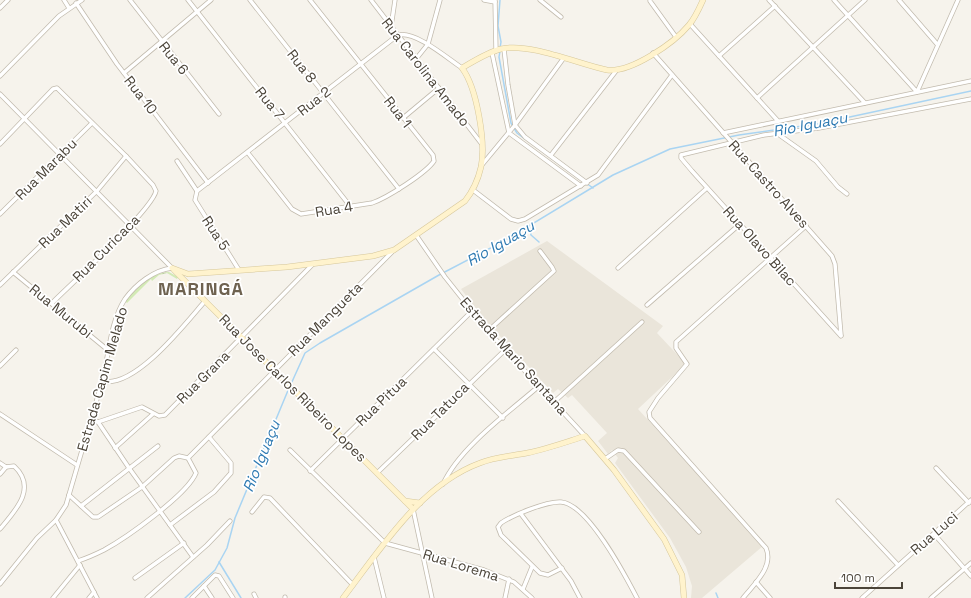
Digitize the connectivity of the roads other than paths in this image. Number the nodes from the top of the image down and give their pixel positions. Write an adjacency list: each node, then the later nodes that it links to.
1 (8, 0): 25 (street)
2 (64, 0): 26 (street)
3 (82, 0): 23 (street)
4 (130, 0): 34 (street, Rua 6)
5 (188, 0): 27 (street, Rua 7)
6 (211, 0): 27 (street)
7 (250, 0): 52 (street, Rua 8)
8 (310, 0): 43 (street, Rua 1)
9 (371, 0): 31 (street, Rua Carolina Amado)
10 (395, 0): 31 (street)
11 (440, 0): 35 (street)
12 (484, 0): 20 (street)
13 (540, 0): 29 (street)
14 (702, 0): 30 (street)
15 (769, 0): 24 (street)
16 (834, 0): 28 (street)
17 (864, 0): 28 (street)
18 (899, 0): 22 (street)
19 (958, 0): 36 (street)
20 (495, 1): 38 (street)
21 (650, 1): 33 (street)
22 (904, 2): 36 (street)
23 (76, 3): 26 (street); 46 (street, Rua 10)
24 (775, 6): 37 (street); 40 (street)
25 (0, 8)
26 (69, 8): 48 (street)
27 (196, 12): 34 (street); 62 (street, Rua 7)
28 (848, 15): 37 (street); 51 (street)
29 (561, 17)
30 (690, 24): 33 (street); 40 (street)
31 (392, 27): 32 (street, Rua Carolina Amado)
32 (398, 35): 35 (street); 41 (street, Rua Carolina Amado); 43 (street, Rua 2)
33 (676, 37): 39 (street)
34 (160, 41): 46 (street); 57 (street, Rua 6)
35 (428, 44): 41 (street); 44 (street)
36 (937, 44): 51 (street)
37 (813, 48): 54 (street); 56 (street)
38 (498, 50): 42 (street); 44 (street); 63 (street); 63 (street)
39 (653, 53): 45 (street); 47 (street, Rua Castro Alves)
40 (719, 56): 54 (street)
41 (416, 59): 50 (street, Rua Carolina Amado)
42 (563, 59): 45 (street); 63 (street)
43 (360, 64): 52 (street, Rua 2); 58 (street, Rua 1)
44 (462, 68): 67 (street)
45 (616, 71): 71 (street)
46 (124, 73): 76 (street, Rua 10)
47 (672, 75): 64 (street, Rua Castro Alves); 77 (street)
48 (0, 76)
49 (971, 81): 51 (street)
50 (439, 88): 58 (street); 67 (street, Rua Carolina Amado)
51 (917, 92): 56 (street)
52 (324, 93): 62 (street, Rua 2); 79 (street, Rua 8)
53 (0, 94): 59 (street)
54 (757, 98): 60 (street)
55 (971, 99): 65 (street)
56 (865, 103): 60 (street)
57 (219, 114)
58 (403, 118): 74 (street, Rua 1)
59 (25, 120): 61 (street); 68 (street); 70 (street)
60 (778, 120): 64 (street)
61 (92, 123): 70 (street, Rua Marabu); 72 (street)
62 (286, 123): 69 (street, Rua 2); 85 (street, Rua 7)
63 (512, 128): 71 (street); 75 (street); 77 (street)
64 (724, 134): 66 (street, Rua Castro Alves)
65 (778, 134): 66 (street); 83 (street)
66 (732, 142): 78 (street, Rua Olavo Bilac); 89 (street, Rua Castro Alves)
67 (481, 143): 75 (street)
68 (0, 144)
69 (248, 153): 76 (street, Rua 2); 85 (street, Rua 4)
70 (61, 155): 81 (street); 86 (street, Rua Marabu)
71 (551, 155): 77 (street)
72 (126, 156): 81 (street, Rua Matiri); 88 (street, Rua Curicaca)
73 (177, 160): 82 (street)
74 (434, 160): 79 (street, Rua 4)
75 (481, 166): 80 (street)
76 (208, 183): 82 (street, Rua 2)
77 (584, 184): 80 (street)
78 (707, 188): 87 (street, Rua Olavo Bilac); 96 (street)
79 (399, 189): 85 (street, Rua 4)
80 (473, 190): 90 (street)
81 (97, 191): 88 (street); 98 (street, Rua Matiri)
82 (197, 191): 84 (street, Rua 2)
83 (847, 194)
84 (194, 196): 97 (street, Rua 5)
85 (350, 206)
86 (0, 214)
87 (740, 224): 93 (street, Rua Olavo Bilac); 102 (street)
88 (130, 225): 95 (street); 101 (street, Rua Curicaca)
89 (806, 226): 93 (street); 106 (street, Rua Castro Alves)
90 (416, 235): 91 (street); 103 (street, Estrada Mario Santana)
91 (394, 250): 94 (street); 113 (street, Rua Mangueta)
92 (540, 251): 105 (street)
93 (770, 257): 106 (street, Rua Olavo Bilac); 171 (street)
94 (313, 264): 97 (street); 107 (street, Rua Grana)
95 (172, 268): 97 (street); 100 (street, Rua Jose Carlos Ribeiro Lopes); 111 (street, Estrada Capim Melado)
96 (618, 268)
97 (239, 270)
98 (13, 272): 99 (street, Rua Matiri); 101 (street, Rua Murubi)
99 (0, 285)
100 (205, 301): 107 (street, Rua Jose Carlos Ribeiro Lopes); 114 (street)
101 (52, 303): 111 (street, Rua Murubi)
102 (647, 305)
103 (472, 311): 105 (street, Estrada Mario Santana); 108 (street, Rua Pitua)
104 (642, 322): 117 (street)
105 (488, 331): 110 (street, Estrada Mario Santana)
106 (841, 336)
107 (243, 337): 113 (street, Rua Jose Carlos Ribeiro Lopes); 119 (street, Rua Grana)
108 (434, 349): 115 (street); 125 (street, Rua Pitua)
109 (16, 350): 112 (street)
110 (504, 350): 115 (street, Rua Tatuca); 116 (street, Estrada Mario Santana)
111 (109, 351): 114 (street, Estrada Capim Melado)
112 (0, 366)
113 (275, 370): 124 (street, Rua Mangueta); 125 (street, Rua Jose Carlos Ribeiro Lopes)
114 (102, 381): 121 (street, Estrada Capim Melado)
115 (468, 383): 120 (street); 137 (street, Rua Tatuca)
116 (539, 386): 117 (street, Estrada Mario Santana); 120 (street)
117 (554, 402): 123 (street, Estrada Mario Santana)
118 (0, 414): 132 (street)
119 (153, 414): 122 (street, Rua Grana); 127 (street)
120 (502, 418): 139 (street)
121 (90, 420): 122 (street); 132 (street, Estrada Capim Melado)
122 (98, 422): 127 (street)
123 (585, 436): 130 (street); 139 (street)
124 (209, 437): 129 (street, Rua Mangueta); 153 (street)
125 (342, 438): 136 (street, Rua Pitua); 137 (street, Rua Jose Carlos Ribeiro Lopes)
126 (158, 446): 134 (street)
127 (115, 448): 134 (street)
128 (290, 450): 136 (street)
129 (188, 458): 140 (street); 148 (street)
130 (605, 459): 155 (street); 191 (street)
131 (0, 462): 133 (street)
132 (77, 465): 141 (street, Estrada Capim Melado)
133 (6, 467): 138 (street); 154 (street)
134 (129, 468): 140 (street); 146 (street)
135 (936, 468): 144 (street)
136 (310, 471): 158 (street)
137 (377, 473): 142 (street, Rua Jose Carlos Ribeiro Lopes)
138 (0, 474)
139 (442, 485): 145 (street)
140 (142, 487): 146 (street); 148 (street)
141 (69, 495): 146 (street); 151 (street, Estrada Capim Melado)
142 (405, 501): 145 (street); 147 (street, Rua Jose Carlos Ribeiro Lopes)
143 (838, 501): 164 (street)
144 (970, 502): 156 (street, Rua Luci)
145 (420, 503): 147 (street)
146 (81, 506)
147 (413, 509): 158 (street); 159 (street)
148 (160, 510): 153 (street); 162 (street)
149 (252, 512): 173 (street)
150 (521, 514): 165 (street); 166 (street); 190 (street)
151 (56, 520): 162 (street); 172 (street, Estrada Capim Melado)
152 (230, 521): 160 (street)
153 (170, 525): 157 (street)
154 (0, 529)
155 (699, 532)
156 (934, 534): 164 (street, Rua Luci); 167 (street)
157 (184, 543): 160 (street); 169 (street)
158 (385, 543): 159 (street, Rua Lorema); 161 (street)
159 (422, 553): 170 (street, Rua Lorema); 186 (street)
160 (193, 556): 180 (street)
161 (374, 557): 173 (street); 185 (street)
162 (79, 563): 176 (street); 177 (street)
163 (971, 563): 167 (street)
164 (898, 565): 194 (street, Rua Luci)
165 (532, 567): 166 (street); 175 (street)
166 (562, 568): 189 (street)
167 (964, 569): 168 (street); 195 (street)
168 (971, 576)
169 (135, 578)
170 (509, 579): 175 (street, Rua Lorema); 187 (street)
171 (756, 582): 192 (street); 193 (street)
172 (0, 584)
173 (353, 585): 184 (street)
174 (204, 586): 181 (street); 182 (street); 183 (street)
175 (523, 589): 188 (street, Rua Lorema)
176 (94, 592): 178 (street); 179 (street)
177 (53, 598)
178 (89, 598)
179 (97, 598)
180 (147, 598)
181 (192, 598)
182 (212, 598)
183 (234, 598)
184 (343, 598)
185 (384, 598)
186 (432, 598)
187 (506, 598)
188 (531, 598)
189 (580, 598)
190 (637, 598)
191 (684, 598)
192 (743, 598)
193 (770, 598)
194 (862, 598)
195 (931, 598)

